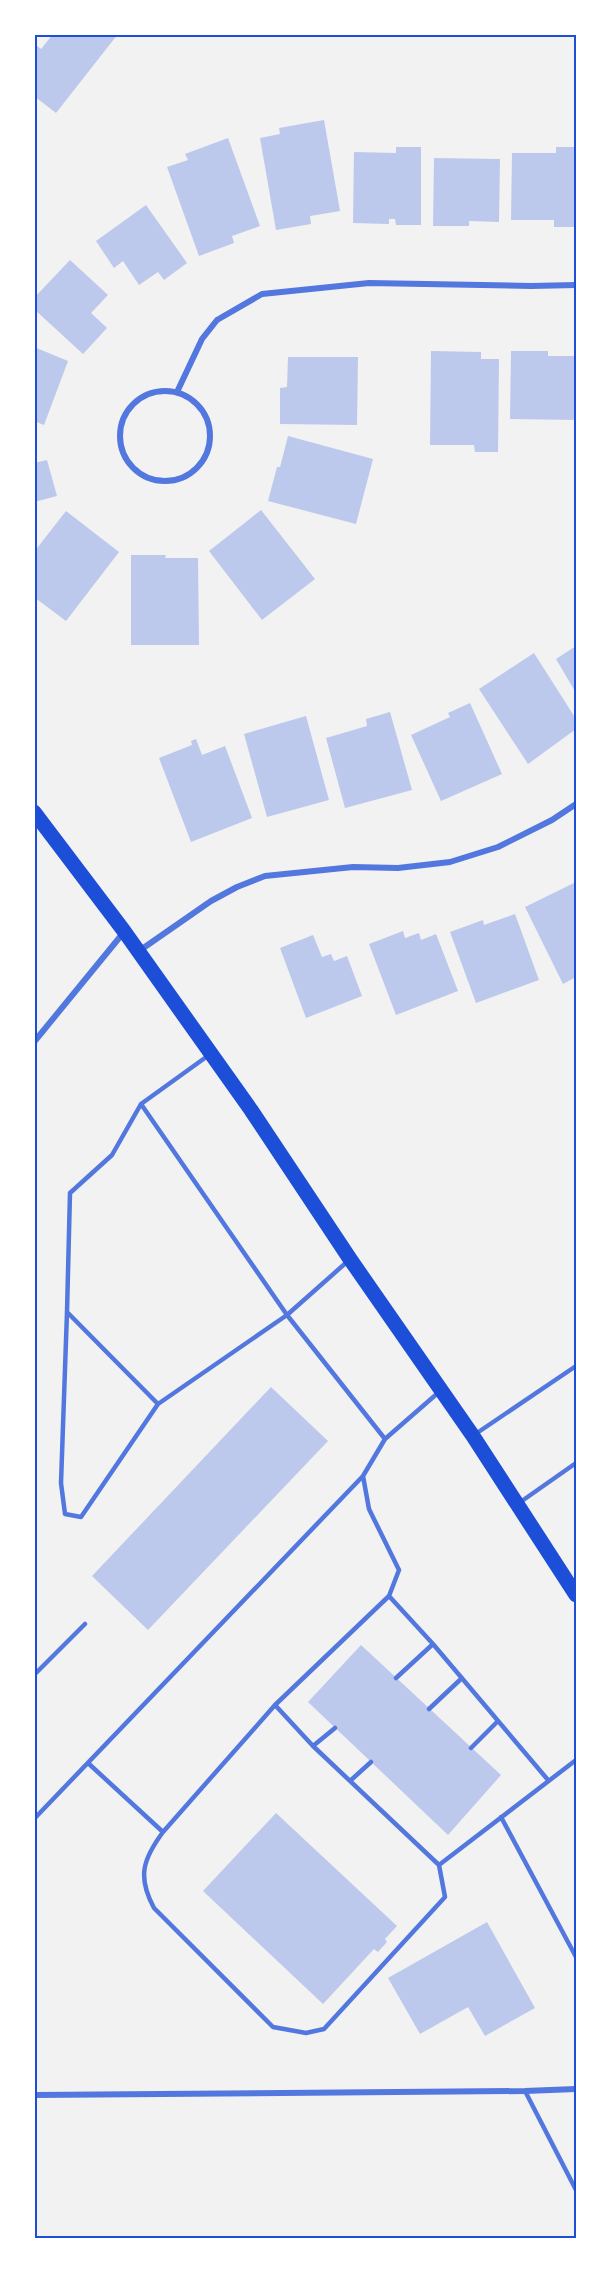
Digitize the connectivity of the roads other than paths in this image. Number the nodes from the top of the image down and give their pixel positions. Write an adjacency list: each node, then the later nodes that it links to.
1 (576, 285): 2 (street)
2 (177, 392): 2 (street)
3 (576, 804): 6 (street)
4 (34, 812): 5 (main road)
5 (124, 931): 6 (main road); 7 (street)
6 (139, 951): 8 (main road)
7 (34, 1042)
8 (211, 1054): 9 (lane); 10 (main road)
9 (141, 1104): 11 (lane); 12 (lane)
10 (350, 1259): 12 (lane); 14 (main road)
11 (67, 1312): 15 (lane); 15 (lane)
12 (287, 1315): 15 (lane); 17 (lane)
13 (576, 1366): 16 (lane)
14 (441, 1390): 16 (main road); 17 (lane)
15 (158, 1404)
16 (473, 1436): 20 (main road)
17 (385, 1439): 19 (lane)
18 (576, 1463): 20 (lane)
19 (363, 1476): 22 (lane); 36 (lane)
20 (517, 1504): 21 (main road)
21 (576, 1595)
22 (389, 1596): 24 (lane); 28 (lane)
23 (85, 1624): 25 (lane)
24 (433, 1644): 26 (lane); 27 (lane)
25 (34, 1675)
26 (396, 1678)
27 (462, 1678): 29 (lane); 30 (lane)
28 (275, 1705): 32 (lane); 41 (lane)
29 (429, 1709)
30 (498, 1721): 33 (lane); 37 (lane)
31 (335, 1728): 32 (lane)
32 (313, 1746): 38 (lane)
33 (471, 1748)
34 (576, 1760): 37 (lane)
35 (371, 1762): 38 (lane)
36 (88, 1763): 40 (lane); 41 (lane)
37 (548, 1780): 39 (lane)
38 (350, 1781): 42 (lane)
39 (501, 1817): 42 (lane); 43 (lane)
40 (34, 1819)
41 (163, 1832): 42 (lane)
42 (440, 1865)
43 (576, 1957)
44 (576, 2089): 45 (street)
45 (525, 2091): 46 (street); 47 (lane)
46 (34, 2096)
47 (576, 2190)

